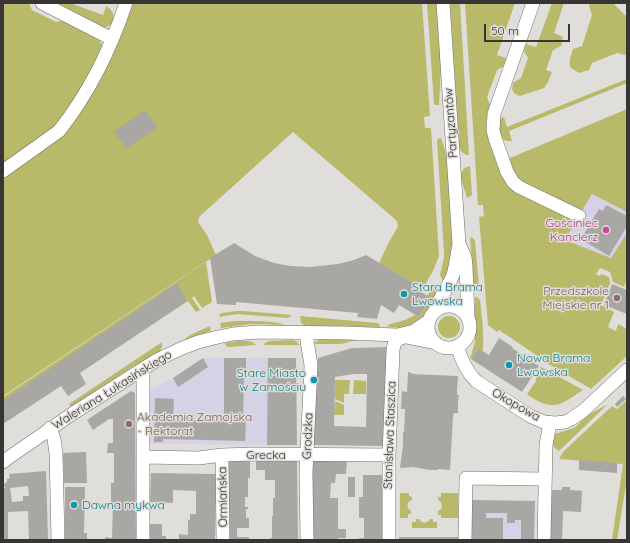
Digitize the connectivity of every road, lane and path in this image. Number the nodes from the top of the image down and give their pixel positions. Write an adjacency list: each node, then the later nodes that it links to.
1 (42, 3): 5 (street)
2 (126, 3): 5 (street)
3 (443, 3): 8 (street, Partyzantów)
4 (533, 3): 7 (street)
5 (112, 39): 6 (street)
6 (3, 171)
7 (579, 216)
8 (459, 244): 9 (street, Partyzantów); 10 (street, Partyzantów)
9 (432, 316): 10 (street); 12 (street, Waleriana Łukasińskiego); 13 (street)
10 (468, 319): 14 (street)
11 (307, 332): 12 (street, Waleriana Łukasińskiego); 15 (street, Waleriana Łukasińskiego); 19 (street, Grodzka)
12 (401, 336): 13 (street, Waleriana Łukasińskiego); 21 (street, Stanisława Staszica)
13 (436, 343): 14 (street)
14 (457, 346): 17 (street, Okopowa)
15 (143, 369): 18 (street, Waleriana Łukasińskiego); 22 (street)
16 (627, 370): 17 (street, Okopowa)
17 (550, 423): 24 (street)
18 (50, 428): 23 (street, Waleriana Łukasińskiego); 25 (street)
19 (308, 454): 20 (street, Grecka); 21 (street, Grecka); 28 (street, Grodzka)
20 (222, 455): 22 (street, Grecka); 27 (street, Ormiańska)
21 (389, 455): 29 (street, Stanisława Staszica)
22 (143, 457): 26 (street)
23 (3, 462)
24 (545, 479): 30 (street); 31 (street)
25 (58, 540)
26 (143, 540)
27 (223, 540)
28 (307, 540)
29 (389, 540)
30 (465, 540)
31 (544, 540)

